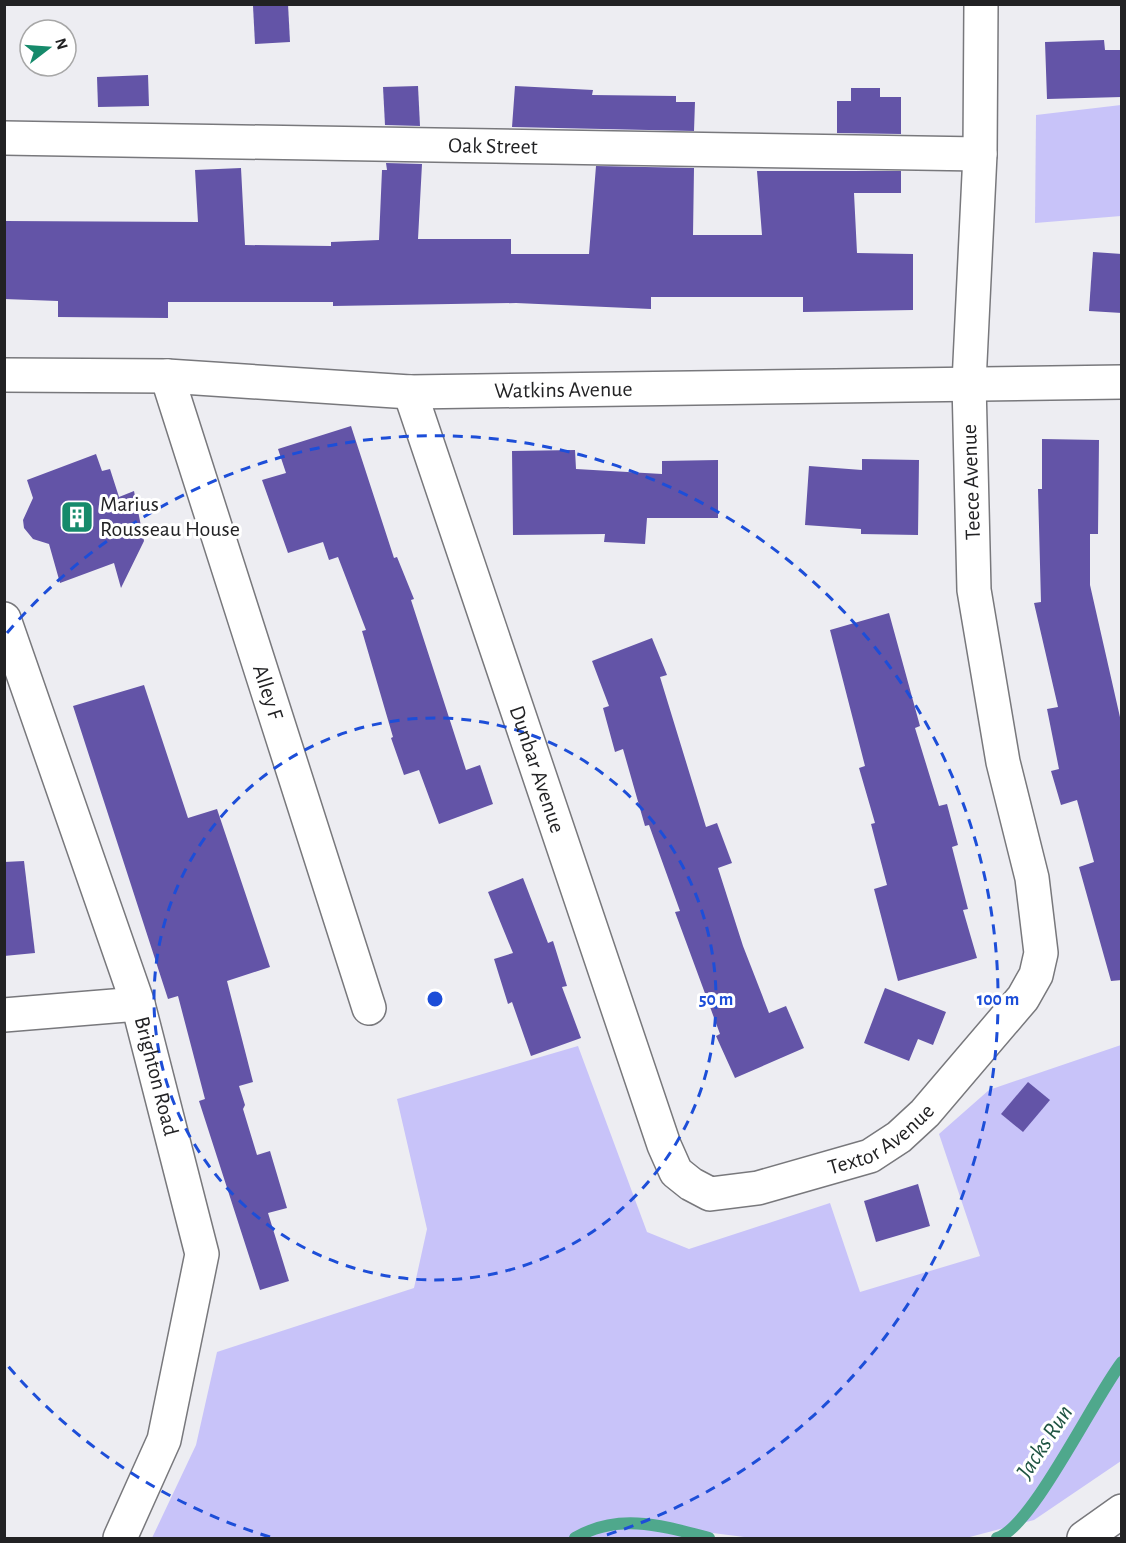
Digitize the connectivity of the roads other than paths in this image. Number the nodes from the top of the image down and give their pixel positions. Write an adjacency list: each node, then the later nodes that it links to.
1 (981, 4): 3 (street, Teece Avenue)
2 (4, 138): 3 (street, Oak Street)
3 (980, 154): 7 (street, Teece Avenue)
4 (4, 375): 5 (street, Watkins Avenue)
5 (166, 376): 8 (street, Watkins Avenue); 12 (street, Alley F)
6 (1122, 382): 7 (street, Watkins Avenue)
7 (969, 383): 8 (street, Watkins Avenue); 10 (street, Teece Avenue)
8 (410, 392): 14 (street, Dunbar Avenue)
9 (4, 619): 11 (street, Brighton Road)
10 (1041, 953): 14 (street, Textor Avenue)
11 (138, 1004): 13 (street); 16 (street, Brighton Road)
12 (369, 1008)
13 (4, 1015)
14 (664, 1145)
15 (1122, 1511): 17 (street)
16 (120, 1539)
17 (1084, 1539)

